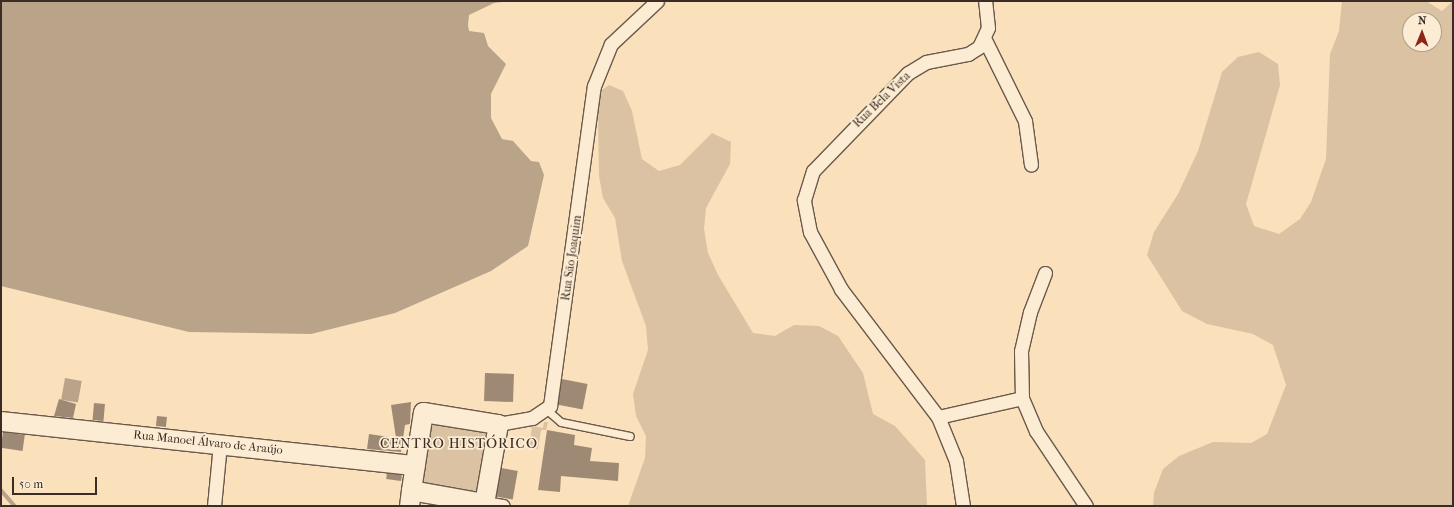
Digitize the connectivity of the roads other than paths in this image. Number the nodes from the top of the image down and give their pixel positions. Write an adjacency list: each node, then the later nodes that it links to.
1 (657, 1): 7 (street, Rua São Joaquim)
2 (984, 1): 3 (street)
3 (985, 40): 4 (street); 8 (street, Rua Bela Vista)
4 (1031, 165)
5 (1045, 273): 6 (street)
6 (1022, 398): 8 (street); 19 (street)
7 (547, 410): 10 (street); 11 (lane)
8 (938, 418): 18 (street)
9 (1, 421): 12 (street, Rua Manoel Álvaro de Araújo)
10 (498, 424): 13 (street); 15 (street)
11 (630, 436)
12 (220, 444): 13 (street, Rua Manoel Álvaro de Araújo); 16 (street)
13 (415, 465): 14 (street)
14 (410, 498): 15 (street)
15 (484, 503): 17 (street)
16 (214, 506)
17 (503, 506)
18 (963, 506)
19 (1086, 506)

